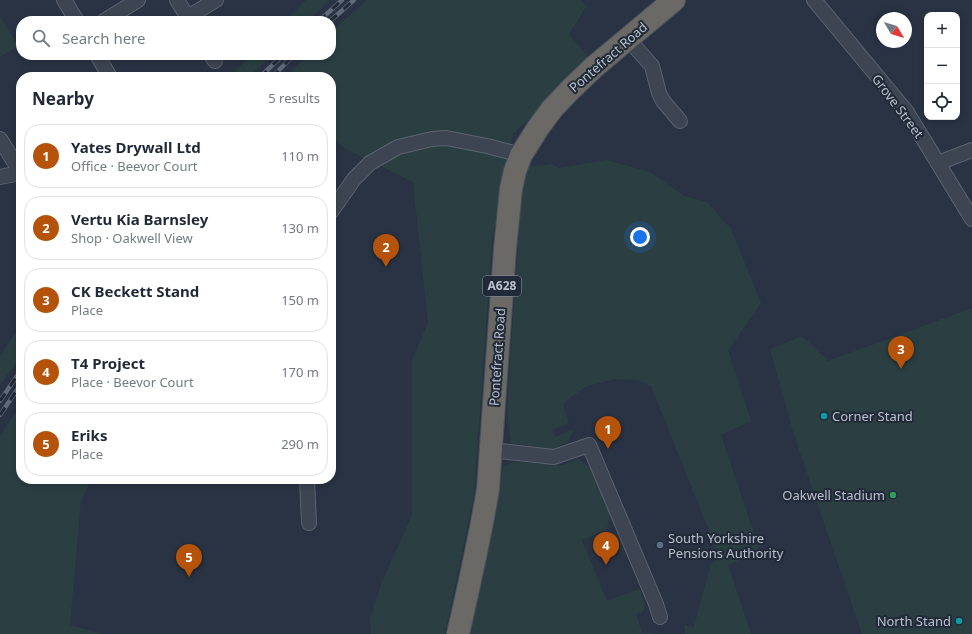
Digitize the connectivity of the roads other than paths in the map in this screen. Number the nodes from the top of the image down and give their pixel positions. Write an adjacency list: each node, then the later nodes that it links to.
1 (64, 0): 7 (street)
2 (138, 0): 8 (street)
3 (177, 0): 9 (street)
4 (216, 0): 10 (street)
5 (814, 0): 18 (street, Grove Street)
6 (664, 3): 11 (highway, Pontefract Road / A628)
7 (74, 16)
8 (112, 16)
9 (187, 16)
10 (193, 16)
11 (628, 39): 14 (street); 17 (highway, Pontefract Road / A628)
12 (100, 60): 13 (street)
13 (107, 72)
14 (680, 121)
15 (0, 139): 19 (street)
16 (972, 150): 18 (street)
17 (521, 155): 22 (street); 24 (highway, Pontefract Road / A628)
18 (938, 163): 23 (street, Grove Street)
19 (16, 165)
20 (16, 174): 21 (street)
21 (0, 177)
22 (336, 205)
23 (972, 219)
24 (491, 450): 27 (street); 28 (highway, Pontefract Road / A628)
25 (307, 484): 26 (street)
26 (308, 523)
27 (660, 617)
28 (458, 634)

